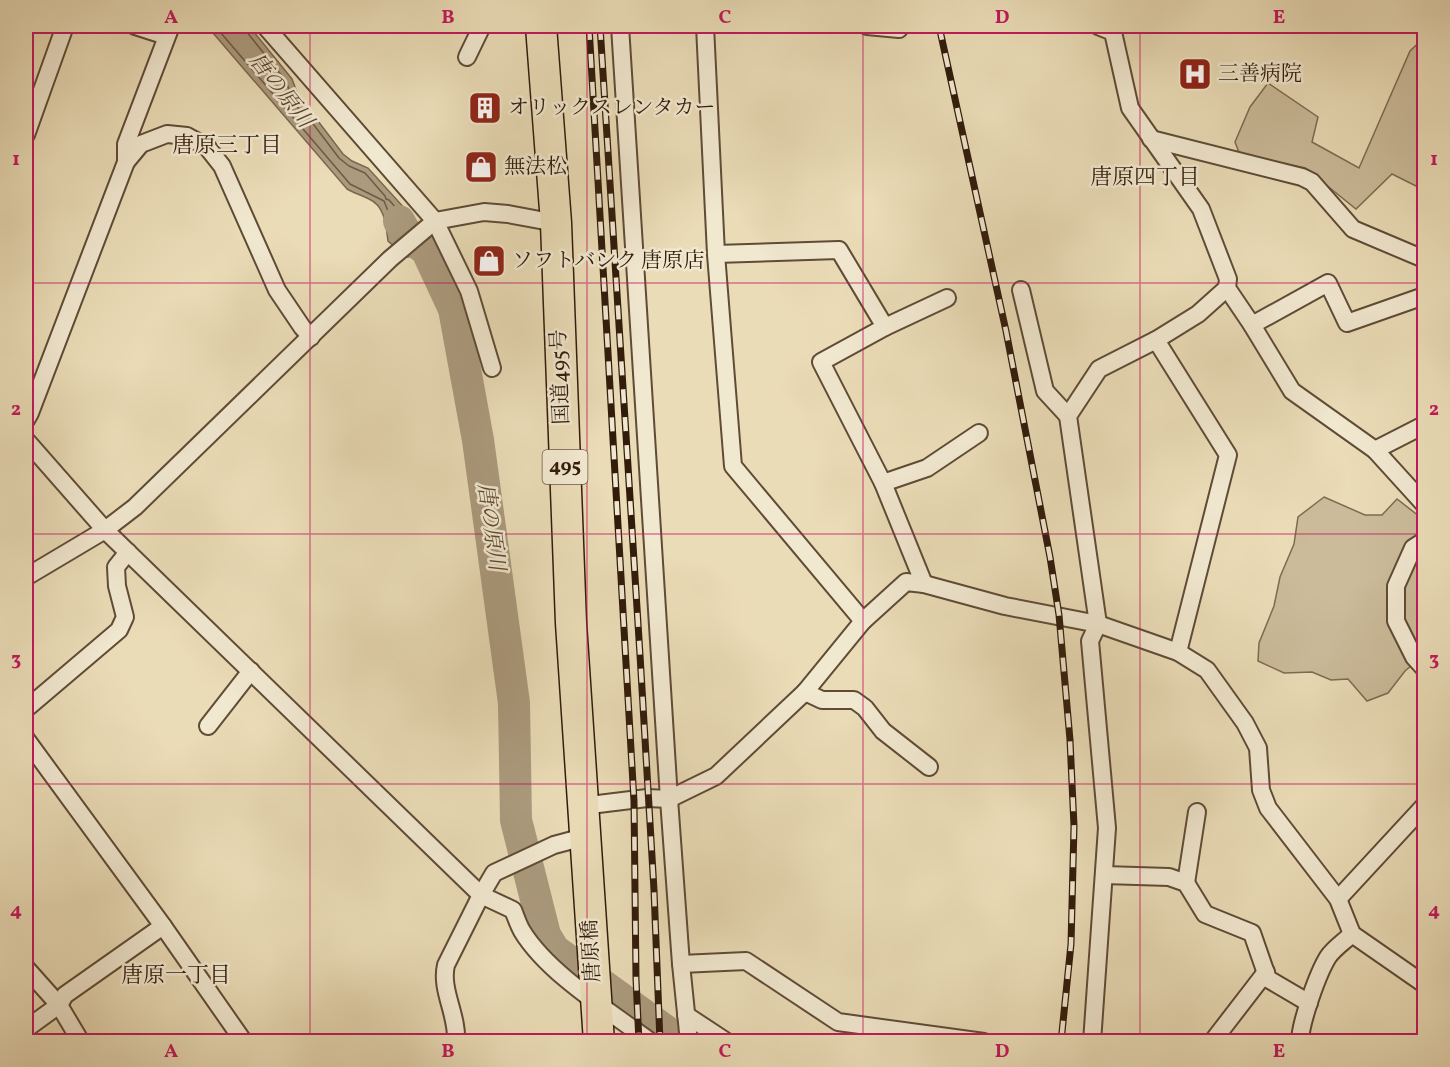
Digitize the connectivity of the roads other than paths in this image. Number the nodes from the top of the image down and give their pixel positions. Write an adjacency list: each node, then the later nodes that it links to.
1 (65, 26): 13 (street)
2 (135, 26): 11 (street)
3 (265, 26): 16 (street)
4 (482, 26): 12 (street)
5 (541, 26): 17 (highway, 国道495号 / 495)
6 (620, 26): 52 (street)
7 (705, 26): 18 (street)
8 (867, 26): 10 (street)
9 (1098, 26): 14 (street)
10 (899, 29)
11 (168, 31): 15 (street)
12 (467, 57)
13 (26, 135)
14 (1151, 139): 19 (street); 20 (street)
15 (126, 162): 26 (street); 30 (street)
16 (435, 221): 17 (street); 26 (street); 28 (street)
17 (556, 224): 53 (highway, 国道495号 / 495)
18 (716, 254): 25 (street); 42 (street)
19 (1425, 259)
20 (1227, 288): 24 (street); 27 (street)
21 (1021, 290): 29 (street)
22 (1425, 296): 24 (street)
23 (947, 298): 25 (street)
24 (1252, 325): 34 (street)
25 (885, 327): 35 (street)
26 (311, 337): 37 (street)
27 (1156, 340): 29 (street); 44 (street)
28 (492, 368)
29 (1068, 416): 43 (street)
30 (26, 420)
31 (1425, 425): 34 (street)
32 (979, 433): 35 (street)
33 (26, 440): 37 (street)
34 (1375, 450): 36 (street)
35 (883, 483): 41 (street)
36 (1425, 504)
37 (105, 530): 39 (street); 40 (street)
38 (1425, 541): 45 (street)
39 (128, 552): 46 (street); 48 (street)
40 (26, 577)
41 (924, 584): 42 (street); 43 (street)
42 (863, 621): 47 (street)
43 (1098, 624): 44 (street); 57 (street)
44 (1178, 652): 60 (street)
45 (1425, 668)
46 (251, 671): 49 (street); 59 (street)
47 (806, 692): 51 (street); 52 (street)
48 (26, 709)
49 (208, 726)
50 (26, 739): 62 (street)
51 (929, 767)
52 (669, 799): 53 (street); 64 (street)
53 (582, 806): 56 (highway, 国道495号 / 495)
54 (1425, 806): 60 (street)
55 (1197, 812): 58 (street)
56 (584, 837): 59 (street); 61 (highway, 国道495号 / 495)
57 (1104, 875): 58 (street); 80 (street)
58 (1186, 883): 66 (street)
59 (481, 895): 68 (street); 75 (street)
60 (1338, 899): 63 (street)
61 (590, 909): 68 (highway, 唐原橋 / 495)
62 (163, 926): 70 (street); 74 (street)
63 (1352, 934): 67 (street); 69 (street)
64 (681, 964): 71 (street); 79 (street)
65 (26, 968): 70 (street)
66 (1266, 972): 69 (street); 81 (street)
67 (1425, 984)
68 (595, 997): 76 (highway, 495); 77 (street)
69 (1309, 1003): 82 (street)
70 (59, 1005): 72 (street); 73 (street)
71 (687, 1027): 78 (street)
72 (26, 1029)
73 (81, 1041)
74 (244, 1041)
75 (456, 1041)
76 (599, 1041)
77 (651, 1041)
78 (727, 1041)
79 (984, 1041)
80 (1092, 1041)
81 (1212, 1041)
82 (1300, 1041)

